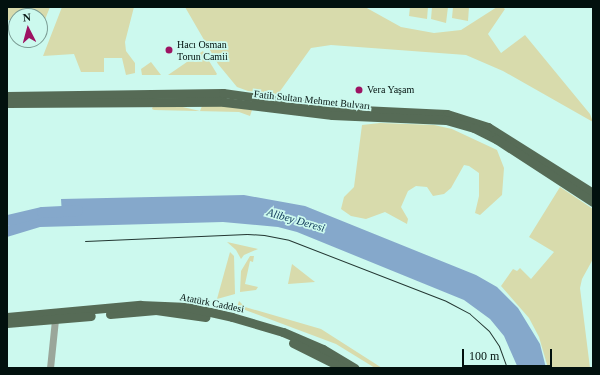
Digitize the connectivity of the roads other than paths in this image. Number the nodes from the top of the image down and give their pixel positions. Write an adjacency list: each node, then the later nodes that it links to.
1 (186, 93): 3 (main road, Fatih Sultan Mehmet Bulvarı); 4 (main road); 6 (main road, Fatih Sultan Mehmet Bulvarı)
2 (7, 96): 3 (main road, Fatih Sultan Mehmet Bulvarı)
3 (63, 99): 4 (main road, Fatih Sultan Mehmet Bulvarı); 5 (main road, Fatih Sultan Mehmet Bulvarı)
4 (150, 101): 7 (main road, Fatih Sultan Mehmet Bulvarı)
5 (7, 103)
6 (593, 194)
7 (593, 202)
8 (141, 308): 9 (main road, Atatürk Caddesi); 13 (main road, Atatürk Caddesi); 14 (main road, Atatürk Caddesi)
9 (55, 316): 10 (main road, Atatürk Caddesi); 11 (main road, Atatürk Caddesi); 12 (street)
10 (7, 317)
11 (7, 323)
12 (50, 368)
13 (344, 368)
14 (355, 368)

